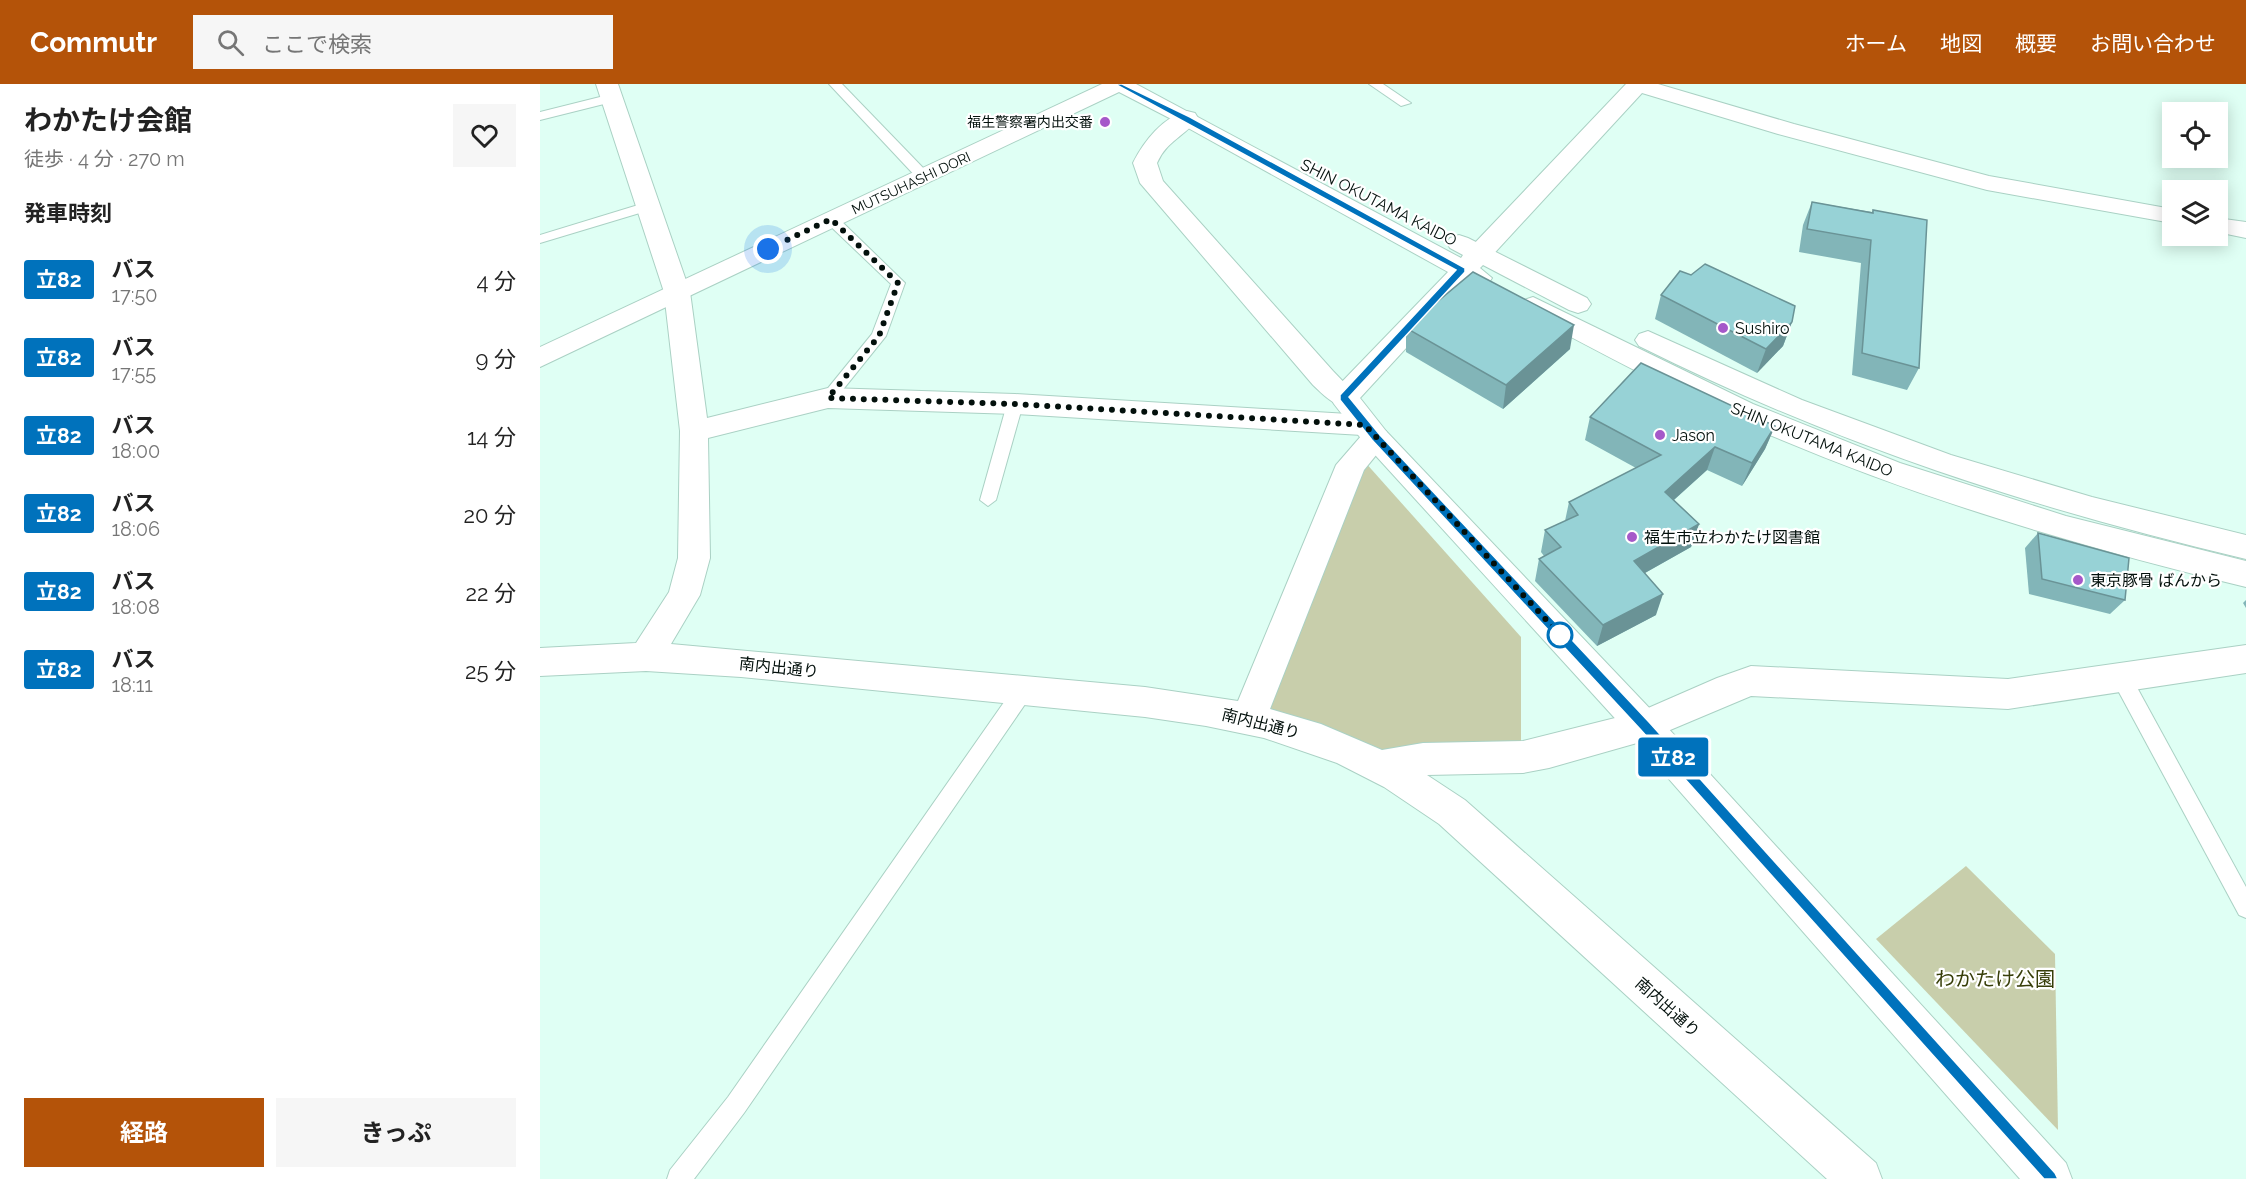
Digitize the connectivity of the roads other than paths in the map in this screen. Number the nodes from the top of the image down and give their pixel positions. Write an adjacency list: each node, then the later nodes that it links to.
1 (835, 84): 11 (lane)
2 (1076, 84): 11 (street, MUTSUHASHI DORI)
3 (1119, 84): 10 (street, SHIN OKUTAMA KAIDO); 11 (street, MUTSUHASHI DORI)
4 (1155, 84): 18 (street, SHIN OKUTAMA KAIDO)
5 (1375, 84): 8 (lane)
6 (1638, 84): 13 (street); 18 (street)
7 (610, 91): 9 (lane); 12 (street)
8 (1405, 103)
9 (540, 116)
10 (1187, 118): 18 (street, SHIN OKUTAMA KAIDO); 24 (street)
11 (919, 171): 14 (street, MUTSUHASHI DORI); 19 (street, MUTSUHASHI DORI)
12 (648, 206): 17 (lane); 19 (street)
13 (2162, 214)
14 (831, 219): 19 (street, MUTSUHASHI DORI); 22 (lane)
15 (2228, 227): 16 (street)
16 (2246, 230)
17 (540, 239)
18 (1470, 262): 24 (street); 27 (street, SHIN OKUTAMA KAIDO); 28 (street, SHIN OKUTAMA KAIDO)
19 (676, 284): 20 (street, MUTSUHASHI DORI); 21 (street, MUTSUHASHI DORI); 25 (street)
20 (540, 341)
21 (540, 358)
22 (828, 398): 23 (street); 25 (street)
23 (1015, 404): 24 (street); 26 (lane)
24 (1362, 420): 34 (street); 35 (street)
25 (694, 432): 29 (street)
26 (988, 500)
27 (2246, 547)
28 (2246, 574)
29 (646, 657): 31 (street, 南内出通り); 33 (street, 南内出通り)
30 (2246, 659): 32 (street)
31 (540, 662)
32 (2121, 677): 35 (street); 37 (lane)
33 (1023, 691): 34 (street, 南内出通り); 38 (lane)
34 (1249, 718): 36 (street, 南内出通り)
35 (1644, 726): 36 (street); 40 (street)
36 (1380, 766): 39 (street, 南内出通り)
37 (2246, 908)
38 (679, 1179)
39 (1860, 1179)
40 (2050, 1179)

